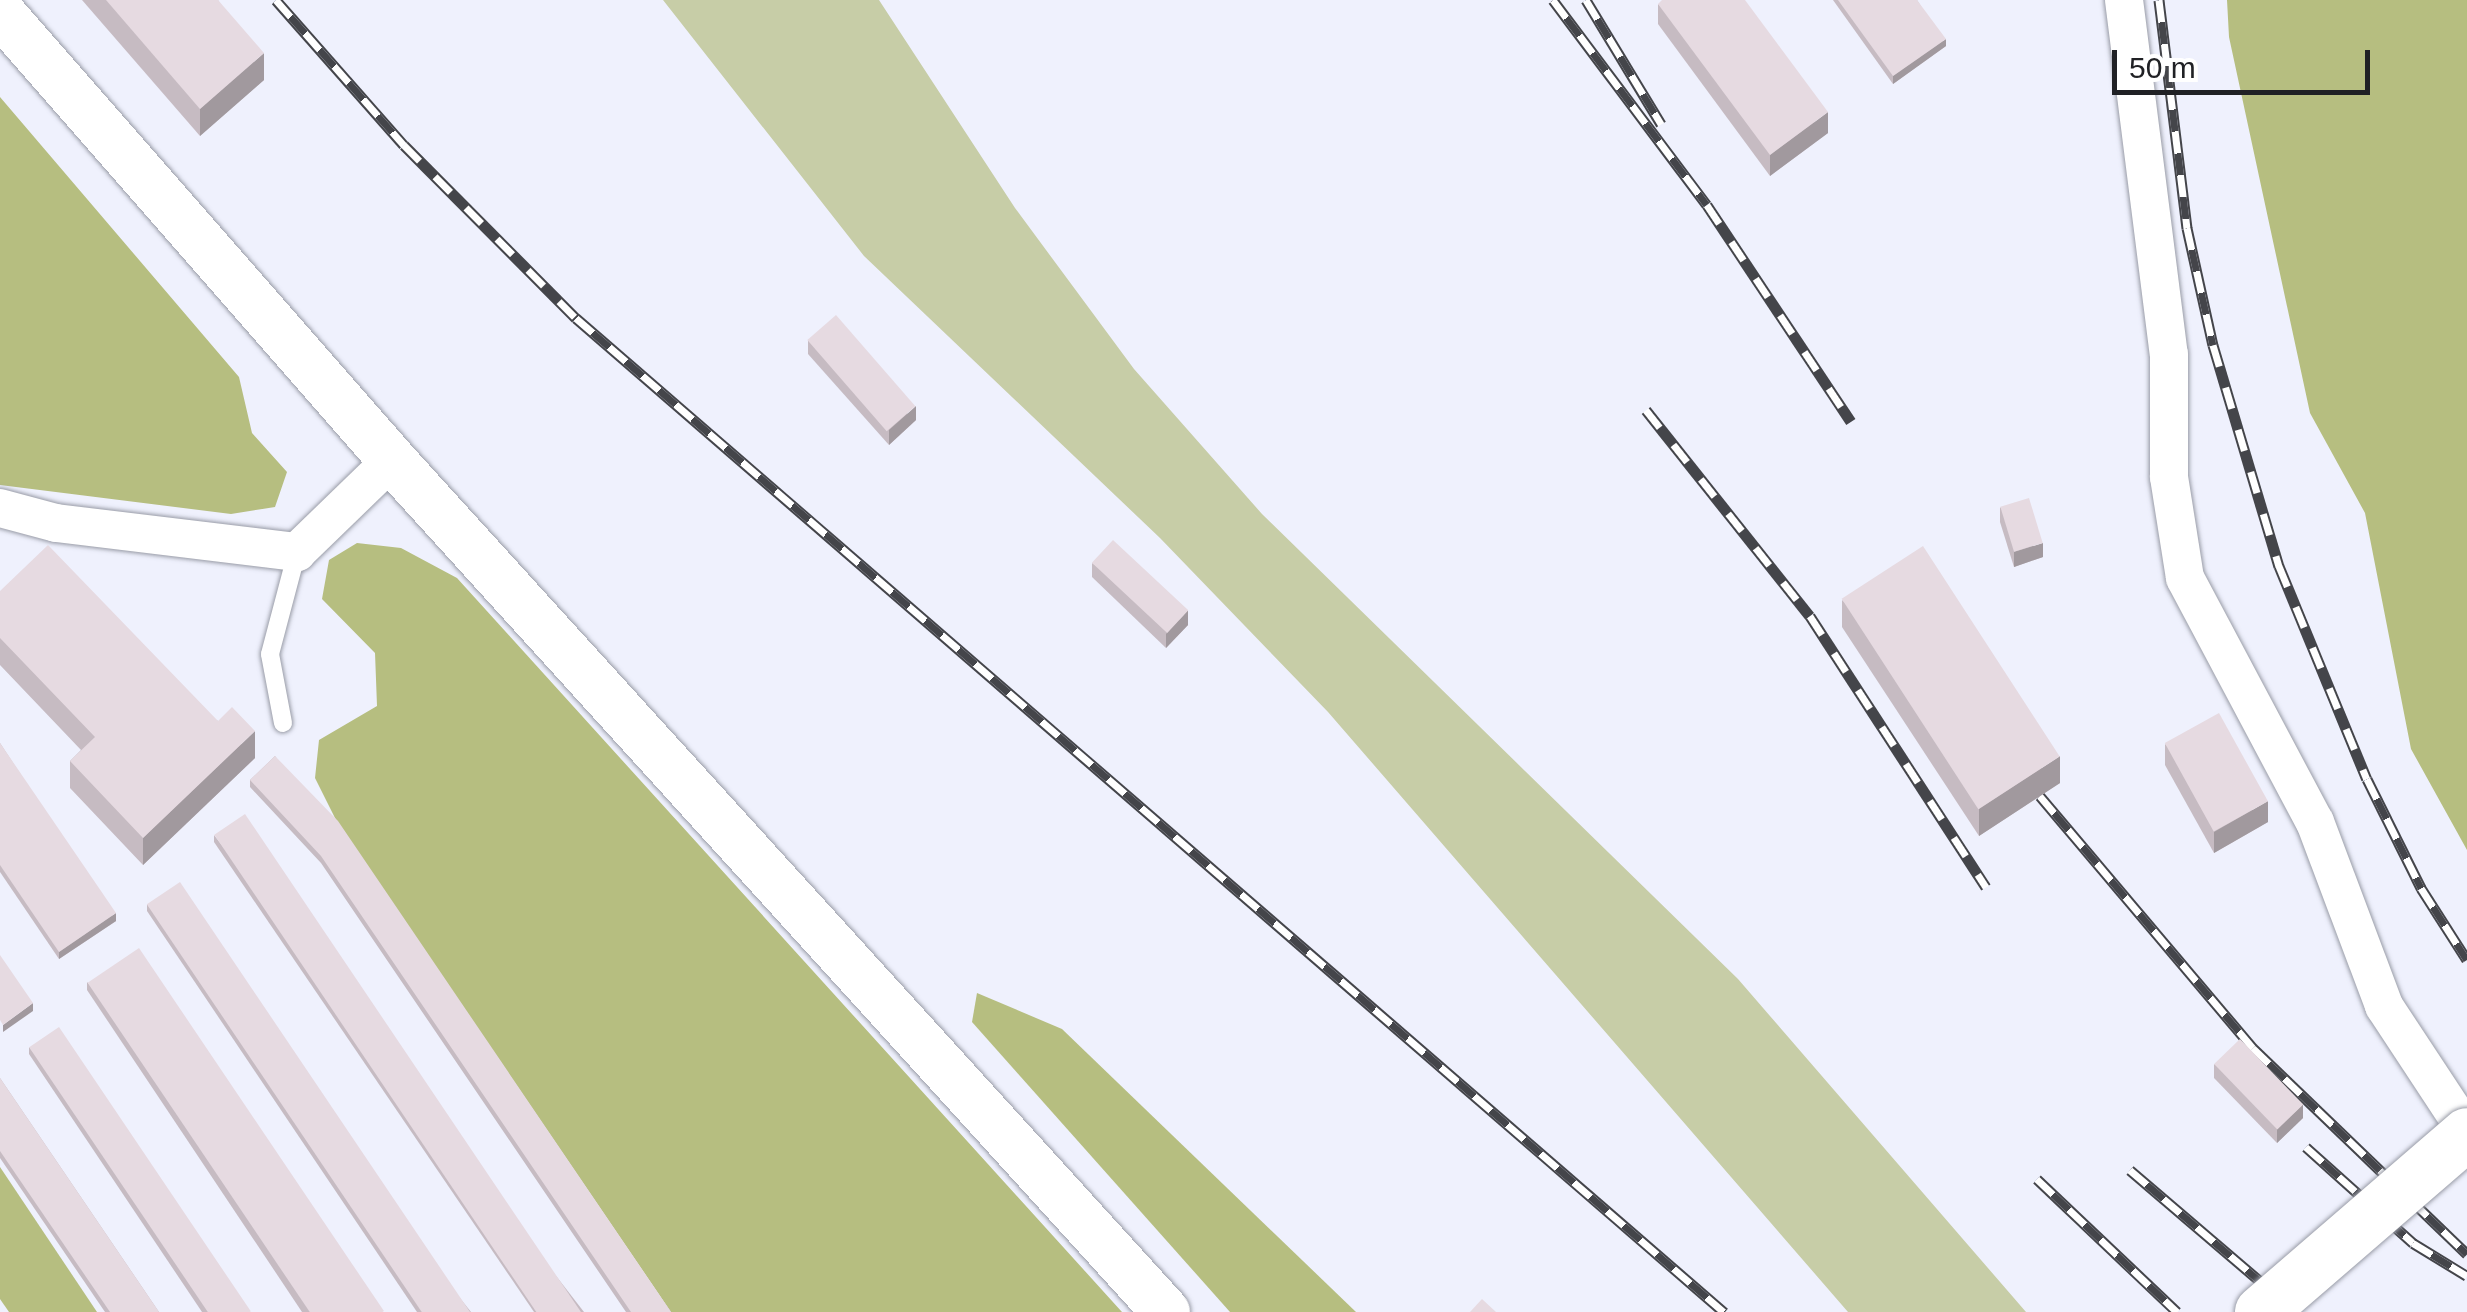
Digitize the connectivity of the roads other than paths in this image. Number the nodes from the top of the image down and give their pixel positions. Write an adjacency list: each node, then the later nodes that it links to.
1 (2124, 0): 7 (street)
2 (0, 12): 3 (street)
3 (392, 460): 5 (street); 8 (street)
4 (0, 508): 5 (street)
5 (298, 552): 6 (lane)
6 (283, 723)
7 (2467, 1132): 9 (main road, bridge)
8 (1166, 1312)
9 (2261, 1312)

